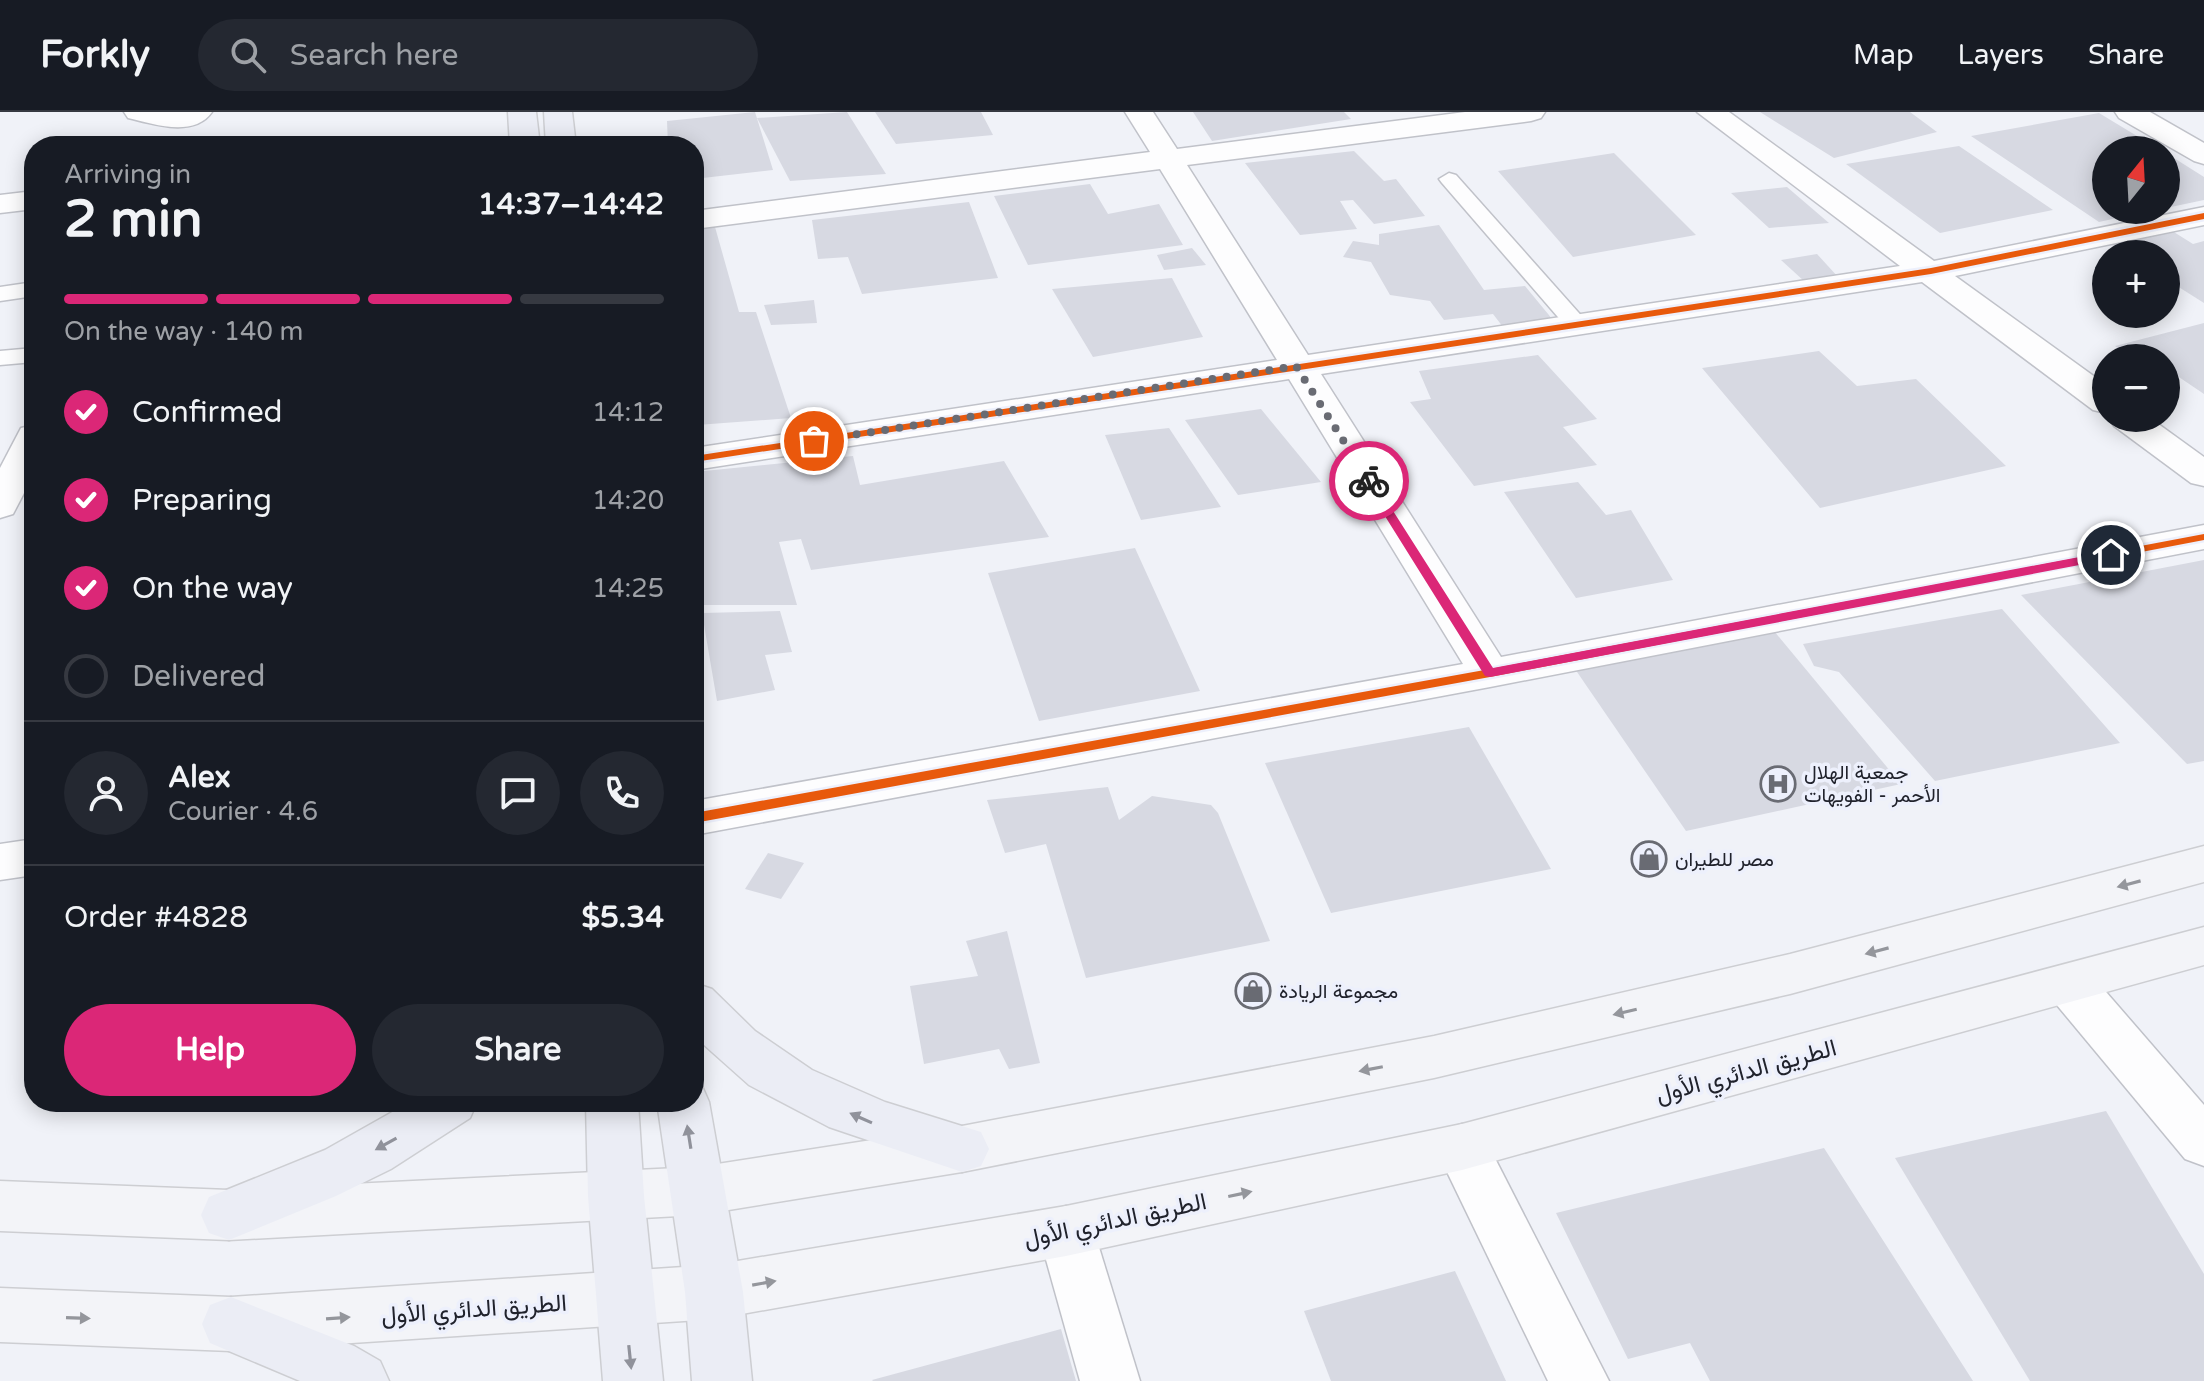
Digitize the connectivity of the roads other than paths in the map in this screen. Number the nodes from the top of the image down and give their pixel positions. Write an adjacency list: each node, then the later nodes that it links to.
1 (138, 112): 8 (street)
2 (522, 112): 9 (highway)
3 (558, 112): 10 (highway)
4 (1139, 112): 12 (street)
5 (1531, 112): 12 (street)
6 (1711, 112): 18 (street)
7 (2129, 112): 11 (street)
8 (180, 123)
9 (524, 136)
10 (560, 136)
11 (2204, 155)
12 (1167, 158): 17 (street); 24 (street)
13 (1449, 179): 21 (lane)
14 (24, 201): 15 (street)
15 (0, 204)
16 (2204, 216): 18 (street)
17 (704, 219)
18 (1931, 271): 21 (street); 25 (street)
19 (24, 290): 20 (lane)
20 (0, 294)
21 (1578, 326): 24 (street)
22 (24, 356): 23 (lane)
23 (0, 358)
24 (1296, 366): 28 (street); 34 (street)
25 (2092, 392)
26 (2146, 432): 29 (street)
27 (24, 457): 30 (street)
28 (704, 457)
29 (2204, 475)
30 (0, 506)
31 (24, 517): 32 (street)
32 (0, 521)
33 (2204, 537): 34 (street)
34 (1490, 673): 35 (street)
35 (704, 816)
36 (24, 858): 37 (street)
37 (0, 862)
38 (2204, 864): 47 (main road, one-way to 47)
39 (2204, 946): 40 (main road, الطريق الدائري الأول)
40 (2069, 984): 45 (street); 46 (main road, الطريق الدائري الأول)
41 (704, 1013): 47 (highway, one-way to 41)
42 (438, 1112): 51 (highway, one-way to 51)
43 (612, 1112): 49 (highway)
44 (685, 1112): 48 (highway, one-way to 44)
45 (2204, 1143)
46 (1462, 1147): 52 (main road, الطريق الدائري الأول, one-way to 46); 61 (street)
47 (962, 1149): 48 (main road)
48 (698, 1191): 49 (main road); 53 (highway)
49 (616, 1196): 51 (main road); 54 (highway)
50 (0, 1206): 51 (main road)
51 (229, 1215)
52 (1066, 1231): 53 (main road, الطريق الدائري الأول, one-way to 52); 60 (street)
53 (714, 1292): 54 (main road, الطريق الدائري الأول); 59 (highway)
54 (624, 1300): 56 (main road, الطريق الدائري الأول, one-way to 54); 58 (highway, one-way to 58)
55 (0, 1315): 56 (main road, الطريق الدائري الأول, one-way to 56)
56 (231, 1324): 57 (highway)
57 (359, 1381)
58 (633, 1381)
59 (722, 1381)
60 (1110, 1381)
61 (1579, 1381)

